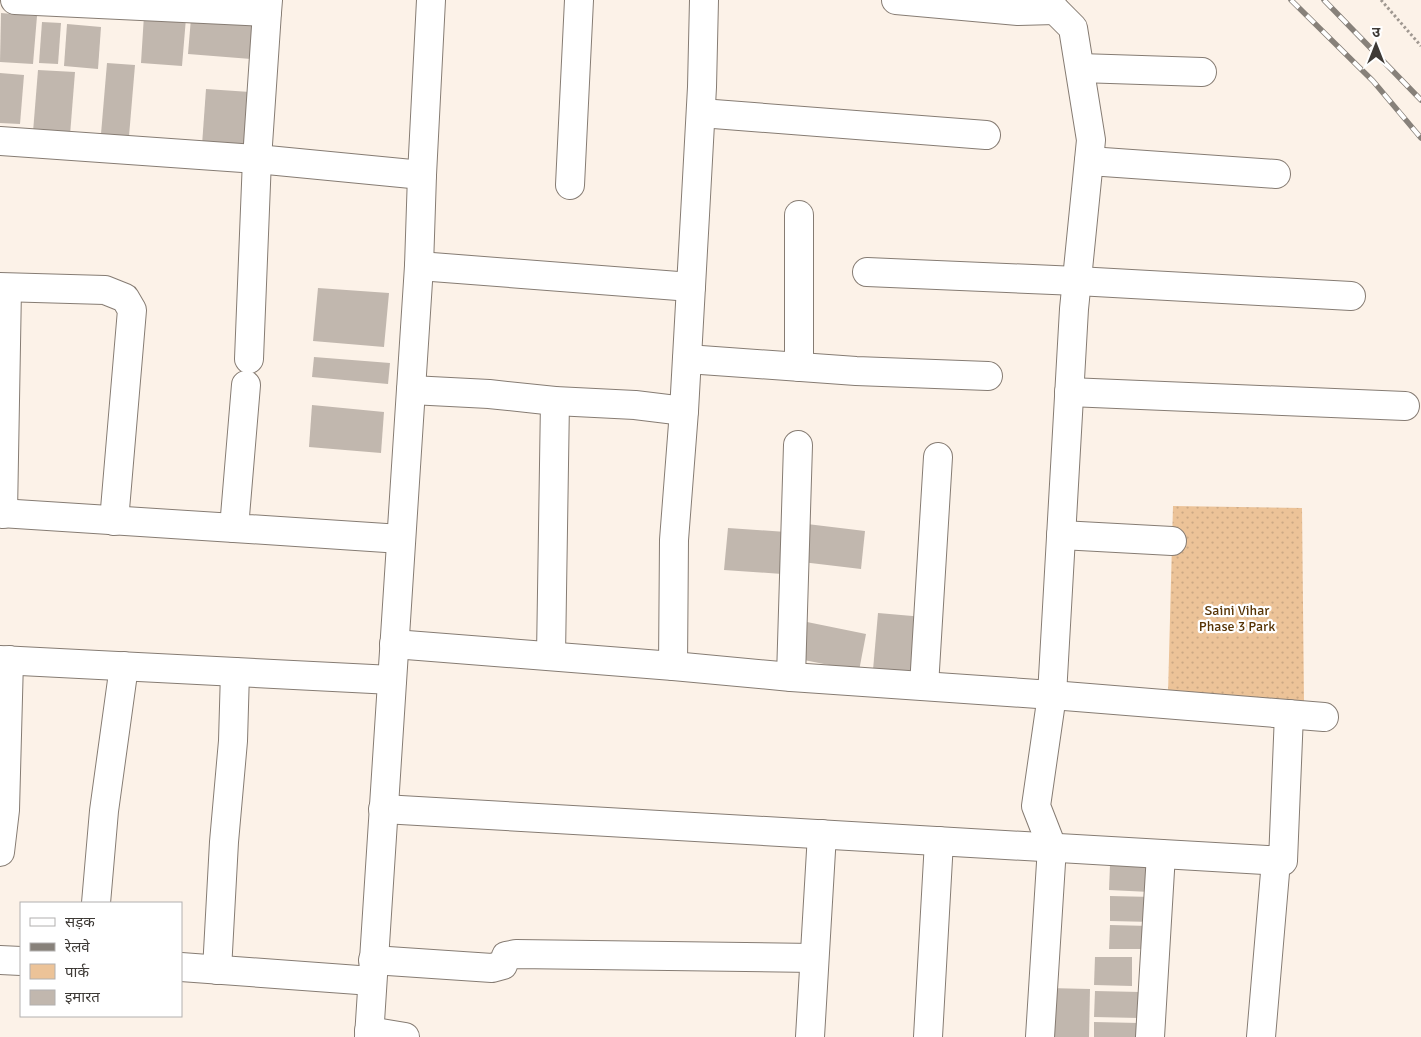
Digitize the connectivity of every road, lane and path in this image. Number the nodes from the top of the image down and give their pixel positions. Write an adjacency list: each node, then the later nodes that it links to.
1 (15, 0): 8 (street)
2 (431, 0): 18 (street)
3 (579, 0): 19 (street)
4 (704, 0): 12 (street)
5 (896, 0): 7 (street)
6 (1381, 0): 9 (path)
7 (1051, 5): 10 (street)
8 (267, 6): 15 (street)
9 (1421, 46)
10 (1080, 68): 11 (street); 16 (street)
11 (1202, 72)
12 (701, 114): 13 (street); 25 (street)
13 (986, 135)
14 (0, 141): 15 (street)
15 (257, 159): 18 (street); 39 (street)
16 (1089, 161): 17 (street); 23 (street)
17 (1276, 174)
18 (422, 176): 21 (street)
19 (570, 185)
20 (799, 215): 28 (street)
21 (419, 266): 25 (street); 30 (street)
22 (867, 272): 23 (street)
23 (1077, 281): 26 (street); 31 (street)
24 (3, 287): 37 (street); 38 (street)
25 (691, 287): 27 (street)
26 (1351, 296)
27 (687, 359): 28 (street); 34 (street)
28 (799, 367): 29 (street)
29 (988, 376)
30 (411, 390): 32 (street); 41 (street)
31 (1069, 392): 33 (street); 40 (street)
32 (555, 401): 34 (street); 44 (street)
33 (1405, 406)
34 (684, 411): 47 (street)
35 (798, 445): 49 (street)
36 (938, 457): 51 (street)
37 (1, 513): 38 (street)
38 (114, 521): 39 (street)
39 (234, 528): 41 (street)
40 (1061, 535): 42 (street); 52 (street)
41 (401, 539): 43 (street)
42 (1172, 541)
43 (394, 644): 44 (street); 50 (street)
44 (551, 656): 47 (street)
45 (5, 660): 46 (street); 59 (street)
46 (124, 666): 48 (street); 62 (street)
47 (673, 666): 49 (street)
48 (235, 672): 50 (street); 67 (street)
49 (791, 677): 51 (street)
50 (392, 680): 55 (street)
51 (924, 686): 52 (street)
52 (1052, 695): 53 (street); 58 (street)
53 (1289, 714): 54 (street); 61 (street)
54 (1324, 717)
55 (383, 809): 56 (street); 68 (street)
56 (822, 834): 57 (street); 63 (street)
57 (939, 841): 58 (street); 72 (street)
58 (1052, 847): 60 (street); 73 (street)
59 (0, 852)
60 (1161, 854): 61 (street); 74 (street)
61 (1276, 861): 75 (street)
62 (96, 902)
63 (814, 958): 68 (street); 71 (street)
64 (0, 960): 65 (street)
65 (20, 961)
66 (182, 967): 67 (street)
67 (217, 970): 68 (street)
68 (373, 970): 69 (street)
69 (369, 1034): 70 (street)
70 (405, 1037)
71 (810, 1037)
72 (928, 1037)
73 (1040, 1037)
74 (1150, 1037)
75 (1260, 1037)

